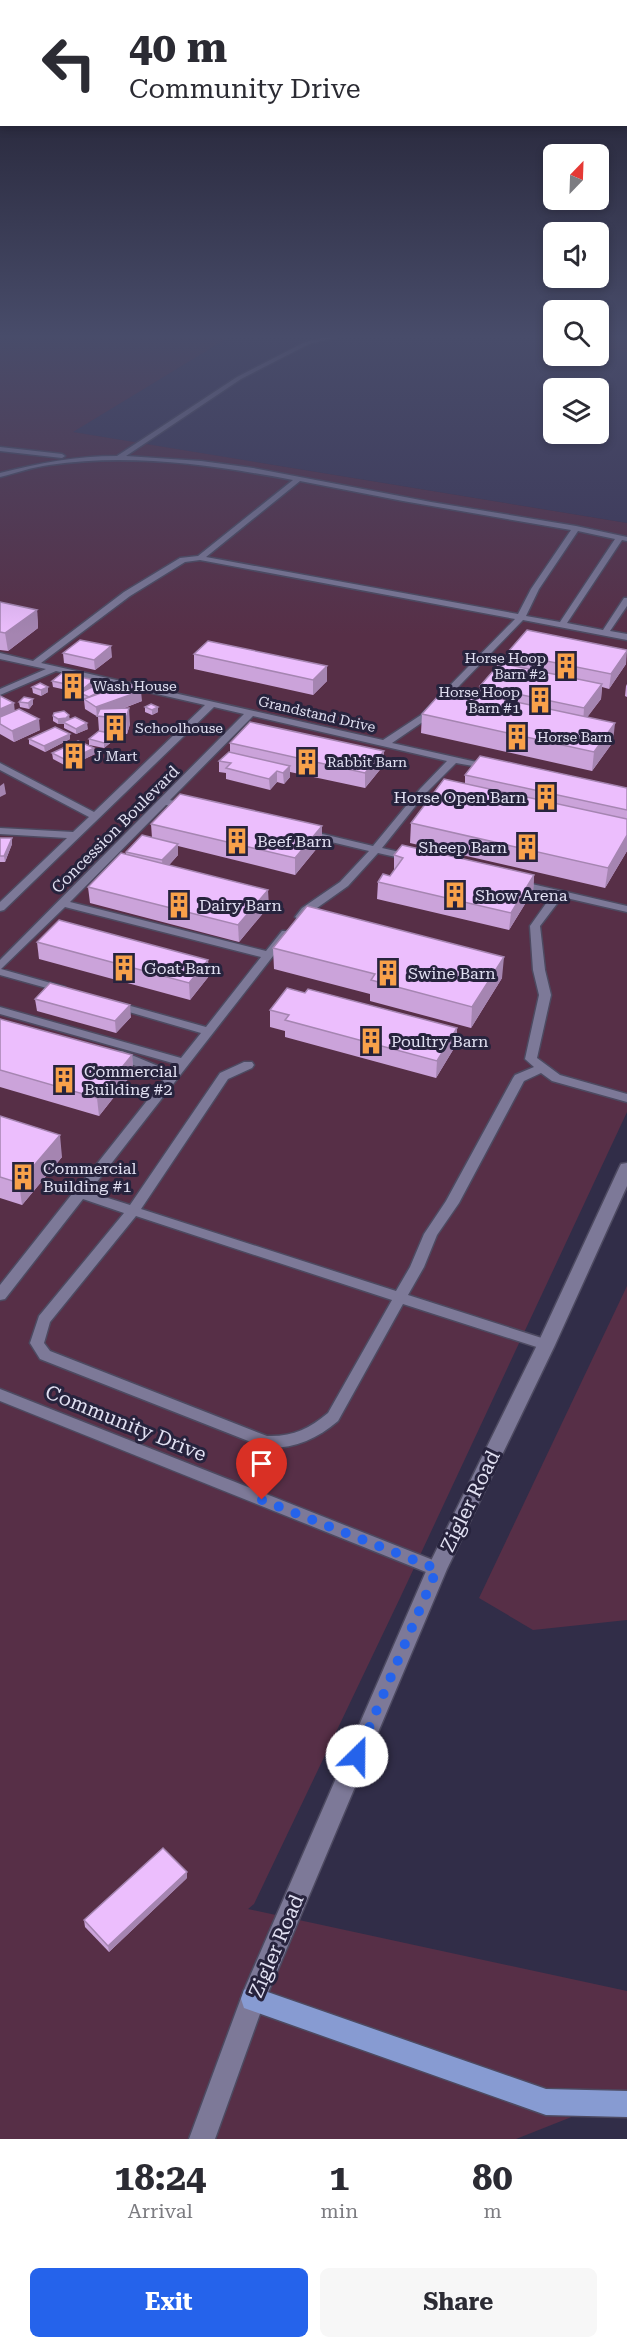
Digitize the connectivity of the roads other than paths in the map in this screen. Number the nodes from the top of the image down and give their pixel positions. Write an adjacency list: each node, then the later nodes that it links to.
1 (151, 436): 4 (lane)
2 (0, 449): 3 (lane)
3 (84, 458): 4 (lane); 5 (lane)
4 (117, 458): 6 (lane)
5 (0, 475)
6 (298, 479): 7 (lane); 9 (lane)
7 (576, 528): 8 (lane); 11 (lane)
8 (623, 538): 12 (lane)
9 (200, 558): 11 (lane); 16 (lane)
10 (627, 600): 13 (lane)
11 (521, 617): 12 (lane); 21 (lane)
12 (562, 625): 13 (lane)
13 (605, 633): 14 (lane)
14 (627, 637)
15 (0, 656): 16 (lane, Grandstand Drive)
16 (34, 664): 17 (lane, Grandstand Drive)
17 (54, 669): 18 (lane); 19 (lane, Grandstand Drive)
18 (0, 693)
19 (212, 704): 20 (lane, Grandstand Drive); 27 (lane)
20 (251, 713): 21 (lane, Grandstand Drive); 25 (lane, Concession Boulevard)
21 (384, 744): 22 (lane, Grandstand Drive)
22 (453, 760): 24 (lane, Grandstand Drive); 31 (lane)
23 (0, 766): 27 (lane)
24 (498, 770)
25 (163, 801): 26 (lane); 35 (lane, Concession Boulevard)
26 (197, 809)
27 (94, 816): 30 (lane)
28 (0, 831): 30 (lane)
29 (298, 831): 31 (lane)
30 (74, 835): 36 (lane)
31 (376, 849): 32 (lane); 38 (lane)
32 (422, 860)
33 (513, 882): 34 (lane)
34 (559, 893): 37 (lane); 48 (lane)
35 (62, 903): 38 (lane); 39 (lane, Concession Boulevard)
36 (0, 908)
37 (627, 909)
38 (267, 955): 45 (lane)
39 (0, 966)
40 (0, 972): 41 (lane)
41 (69, 992)
42 (103, 1002): 45 (lane)
43 (0, 1010): 44 (lane)
44 (31, 1019): 46 (lane); 49 (lane)
45 (207, 1031): 46 (lane)
46 (182, 1062): 49 (lane)
47 (248, 1065): 53 (lane)
48 (542, 1068): 50 (lane); 55 (lane)
49 (171, 1076): 52 (lane)
50 (627, 1098)
51 (627, 1168): 56 (street, Zigler Road)
52 (78, 1193): 53 (lane); 54 (lane)
53 (132, 1212): 55 (lane); 55 (lane)
54 (0, 1295)
55 (399, 1298): 56 (lane)
56 (546, 1345): 58 (street, Zigler Road)
57 (0, 1395): 58 (lane, Community Drive)
58 (437, 1569): 59 (street, Zigler Road)
59 (253, 1999): 60 (main road); 61 (street, Zigler Road)
60 (627, 2104)
61 (202, 2139)

